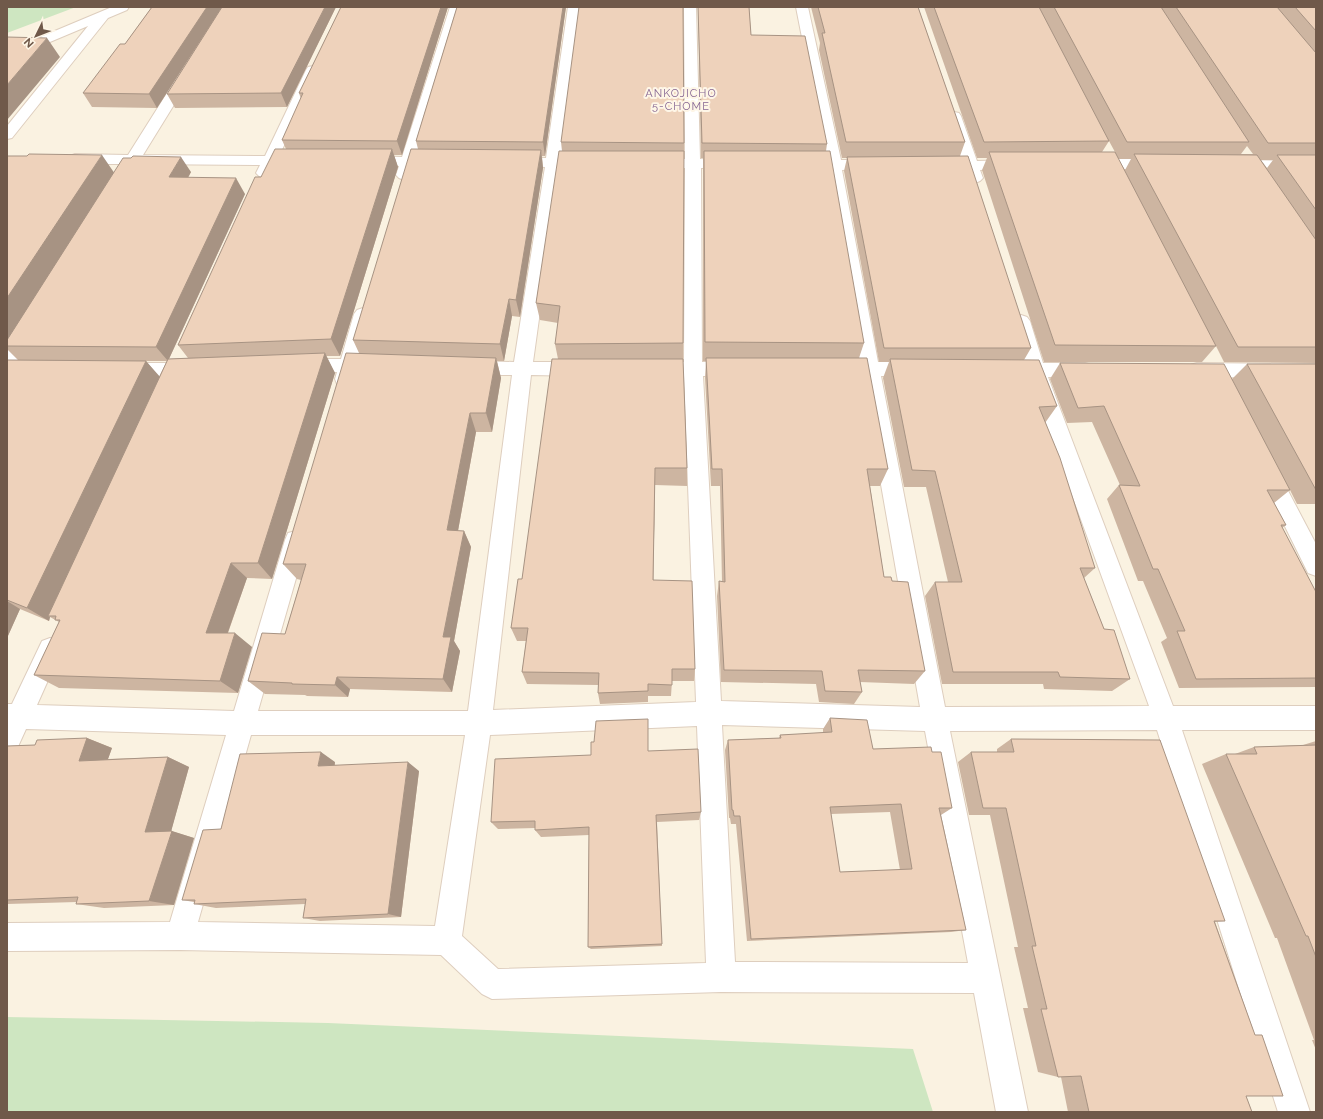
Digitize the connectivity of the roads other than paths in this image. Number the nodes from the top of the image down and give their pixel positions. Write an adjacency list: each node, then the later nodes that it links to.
1 (123, 7): 6 (street)
2 (456, 7): 17 (street)
3 (574, 7): 20 (street)
4 (690, 7): 23 (street)
5 (802, 7): 28 (street)
6 (104, 15): 7 (street); 11 (street)
7 (7, 56)
8 (320, 56): 14 (street)
9 (195, 60): 13 (street)
10 (950, 105): 33 (street)
11 (7, 135)
12 (62, 159): 13 (street)
13 (132, 160): 14 (street); 35 (street)
14 (270, 161): 15 (street); 36 (street)
15 (316, 161)
16 (354, 161): 17 (street)
17 (408, 162): 18 (street); 37 (street)
18 (454, 162)
19 (500, 162): 20 (street)
20 (553, 163): 21 (street); 57 (street)
21 (600, 163)
22 (639, 163): 23 (street)
23 (693, 164): 24 (street); 52 (street)
24 (748, 164)
25 (1080, 164): 26 (street)
26 (1173, 164)
27 (787, 165): 28 (street)
28 (834, 165): 29 (street); 55 (street)
29 (887, 165)
30 (1026, 165): 33 (street)
31 (1219, 165): 34 (street)
32 (926, 166): 33 (street)
33 (971, 166): 38 (street)
34 (1316, 166)
35 (119, 180)
36 (257, 190)
37 (399, 192)
38 (981, 196)
39 (368, 297): 44 (street)
40 (1017, 309): 60 (street)
41 (36, 315): 47 (street)
42 (1213, 362): 62 (street); 63 (street); 64 (street)
43 (178, 363): 49 (street); 56 (street); 65 (street)
44 (348, 364): 45 (street); 46 (street); 66 (street)
45 (285, 366)
46 (388, 366)
47 (12, 367)
48 (451, 368): 57 (street)
49 (207, 369)
50 (600, 369): 57 (street)
51 (638, 369): 52 (street)
52 (693, 369): 53 (street); 71 (street)
53 (754, 369)
54 (824, 369): 55 (street)
55 (870, 369): 58 (street); 74 (street)
56 (106, 370)
57 (522, 370): 77 (street)
58 (933, 370)
59 (997, 370): 60 (street)
60 (1036, 370): 61 (street); 73 (street)
61 (1099, 370)
62 (1177, 370)
63 (1316, 371)
64 (1227, 391)
65 (165, 392)
66 (339, 395)
67 (1259, 454): 69 (street)
68 (301, 525): 76 (street)
69 (1316, 566)
70 (58, 630): 72 (street)
71 (709, 713): 74 (street); 77 (street); 82 (street)
72 (13, 716): 76 (street); 78 (street)
73 (1165, 717): 74 (street); 75 (street); 85 (street)
74 (935, 718): 83 (street)
75 (1316, 718)
76 (242, 723): 77 (street); 79 (street)
77 (479, 723): 81 (street)
78 (7, 742)
79 (180, 936): 80 (street); 81 (street)
80 (7, 937)
81 (447, 941): 82 (street)
82 (721, 977): 83 (street)
83 (985, 978): 84 (street)
84 (1012, 1112)
85 (1294, 1112)

